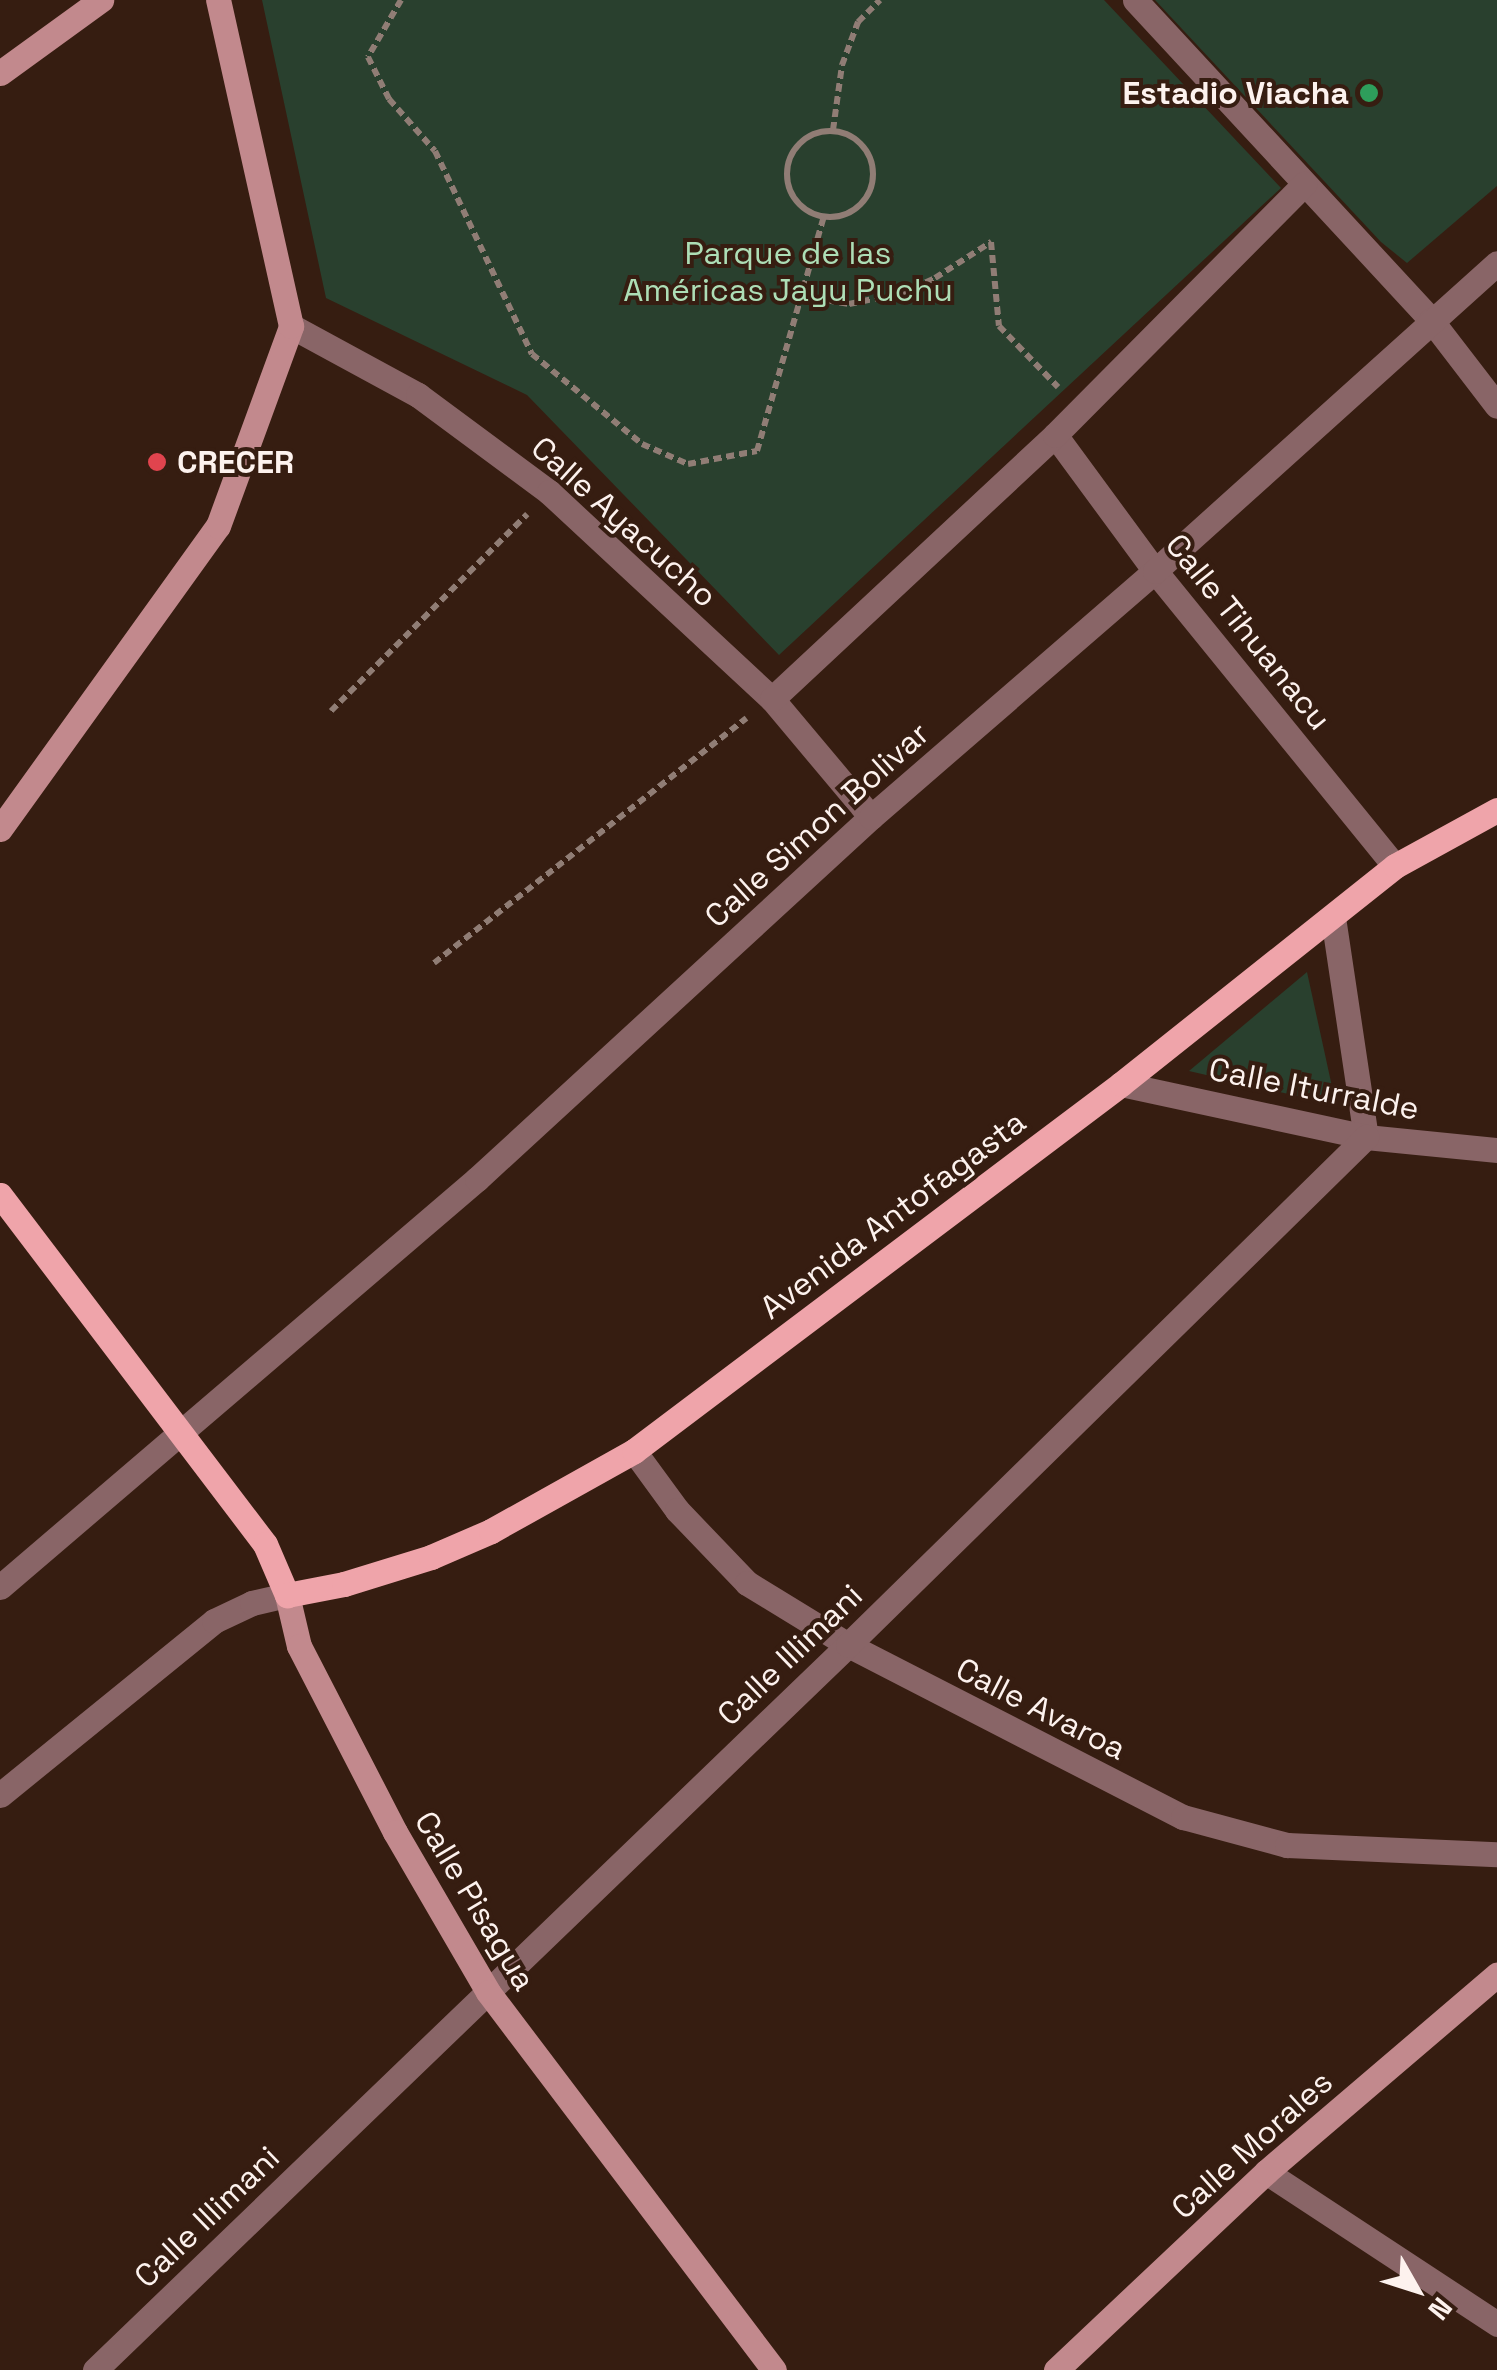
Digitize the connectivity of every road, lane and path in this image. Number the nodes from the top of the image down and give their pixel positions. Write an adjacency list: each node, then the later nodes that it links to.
1 (101, 0): 6 (main road)
2 (218, 0): 13 (main road)
3 (400, 0): 11 (path)
4 (880, 0): 7 (path)
5 (1135, 0): 8 (street)
6 (0, 72)
7 (833, 130): 9 (path); 9 (path)
8 (1304, 184): 12 (street); 15 (street)
9 (824, 216): 11 (path)
10 (1497, 263): 12 (street, Calle Simon Bolivar)
11 (801, 296): 15 (path)
12 (1432, 320): 14 (street); 18 (street, Calle Simon Bolivar)
13 (292, 326): 17 (street, Calle Ayacucho); 23 (main road)
14 (1497, 406)
15 (1080, 409): 16 (street)
16 (1055, 435): 18 (street, Calle Tihuanacu); 19 (street)
17 (549, 492): 19 (street, Calle Ayacucho); 20 (path)
18 (1155, 571): 22 (street, Calle Simon Bolivar); 24 (street, Calle Tihuanacu)
19 (772, 699): 22 (street, Calle Ayacucho); 26 (path)
20 (331, 710)
21 (1497, 810): 24 (main road, Avenida Antofagasta)
22 (871, 817): 31 (street, Calle Simon Bolivar)
23 (0, 828)
24 (1396, 866): 25 (main road, Avenida Antofagasta)
25 (1333, 917): 27 (main road, Avenida Antofagasta); 28 (street)
26 (434, 963)
27 (1121, 1084): 28 (street, Calle Iturralde); 32 (main road, Avenida Antofagasta)
28 (1366, 1138): 29 (street, Calle Iturralde); 35 (street, Calle Illimani)
29 (1497, 1150)
30 (0, 1195): 31 (main road, Calle Pisagua)
31 (178, 1434): 33 (street, Calle Simon Bolivar); 34 (main road, Calle Pisagua)
32 (634, 1451): 34 (main road, Avenida Antofagasta); 35 (street, Calle Avaroa)
33 (0, 1587)
34 (287, 1595): 36 (street); 39 (main road, Calle Pisagua)
35 (848, 1645): 37 (street, Calle Avaroa); 39 (street, Calle Illimani)
36 (0, 1795)
37 (1497, 1854)
38 (1497, 1975): 40 (main road, Calle Morales)
39 (488, 1992): 42 (street, Calle Illimani); 43 (main road, Calle Pisagua)
40 (1266, 2172): 41 (street); 44 (main road, Calle Morales)
41 (1497, 2324)
42 (96, 2370)
43 (774, 2370)
44 (1056, 2370)

